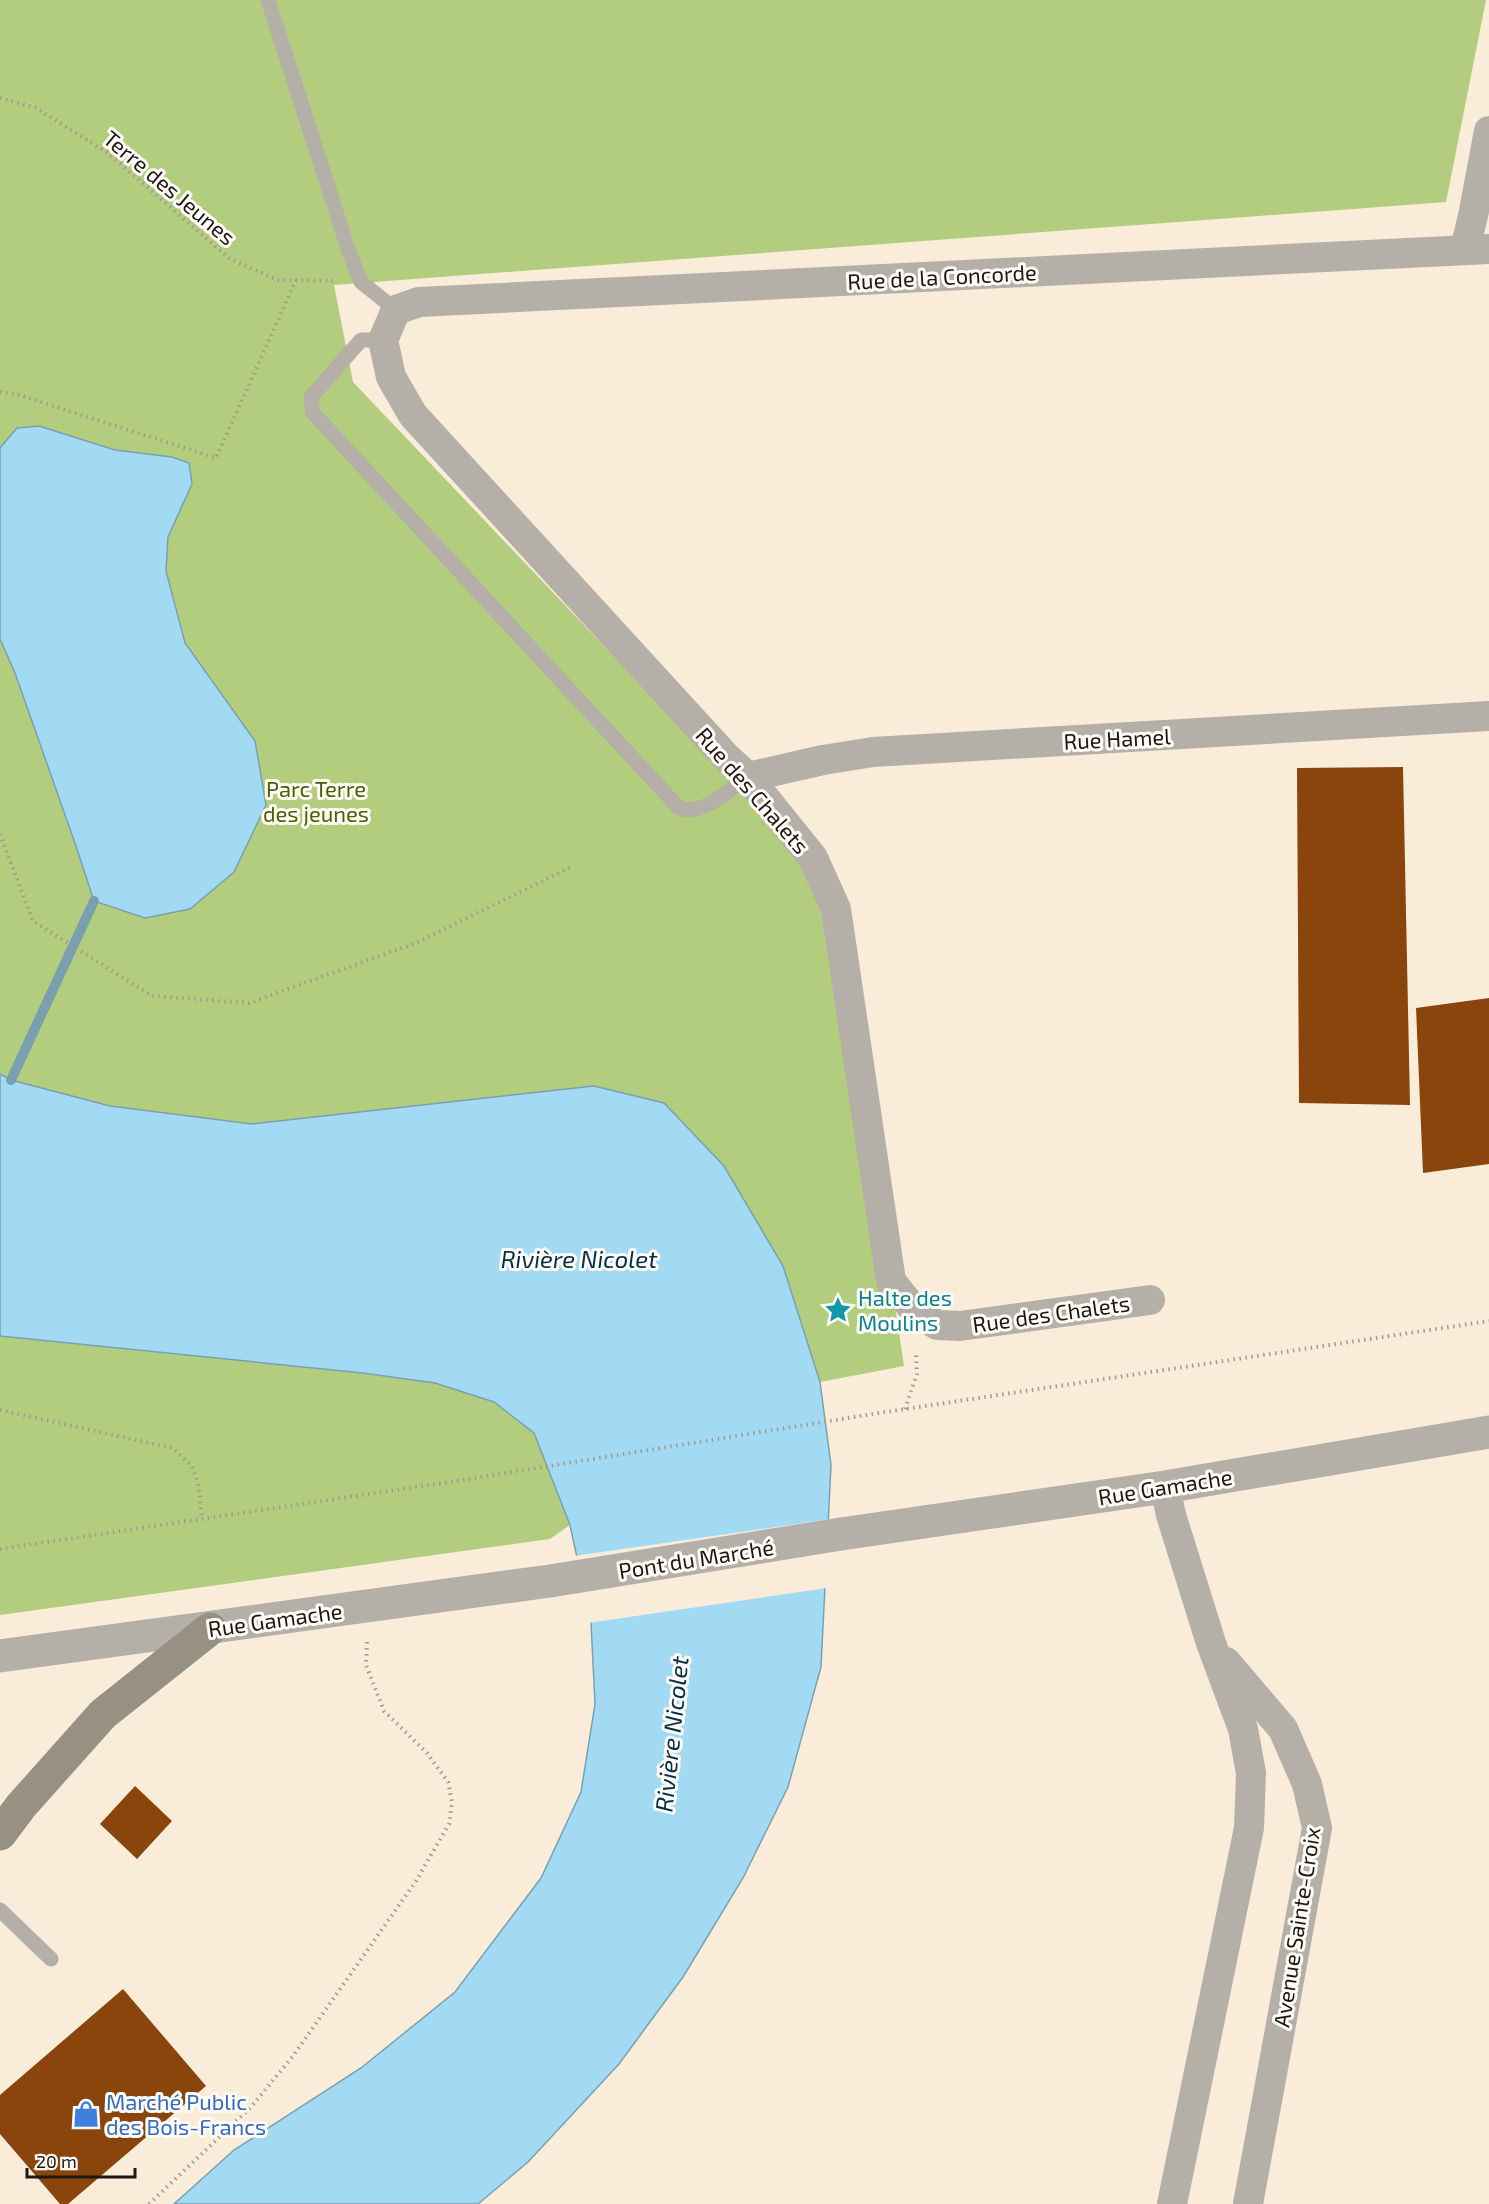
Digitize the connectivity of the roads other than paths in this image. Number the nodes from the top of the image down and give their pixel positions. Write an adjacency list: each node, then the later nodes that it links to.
1 (268, 0): 4 (lane)
2 (1489, 130): 3 (street)
3 (1477, 249): 4 (street, Rue de la Concorde)
4 (396, 310): 5 (street)
5 (383, 340): 7 (street, Rue des Chalets); 7 (lane)
6 (1489, 716): 7 (street, Rue Hamel)
7 (748, 777): 8 (street, Rue des Chalets)
8 (1150, 1300)
9 (1489, 1432): 10 (street, Rue Gamache)
10 (1165, 1487): 11 (street, Rue Gamache); 14 (street, Avenue Sainte-Croix)
11 (841, 1534): 12 (street, Pont du Marché)
12 (550, 1581): 13 (street, Rue Gamache)
13 (210, 1629): 15 (street, Rue Gamache); 16 (main road)
14 (1211, 1643): 19 (street, Avenue Sainte-Croix); 20 (street, Avenue Sainte-Croix)
15 (0, 1656)
16 (0, 1834)
17 (0, 1910): 18 (lane)
18 (51, 1959)
19 (1172, 2204)
20 (1248, 2204)

